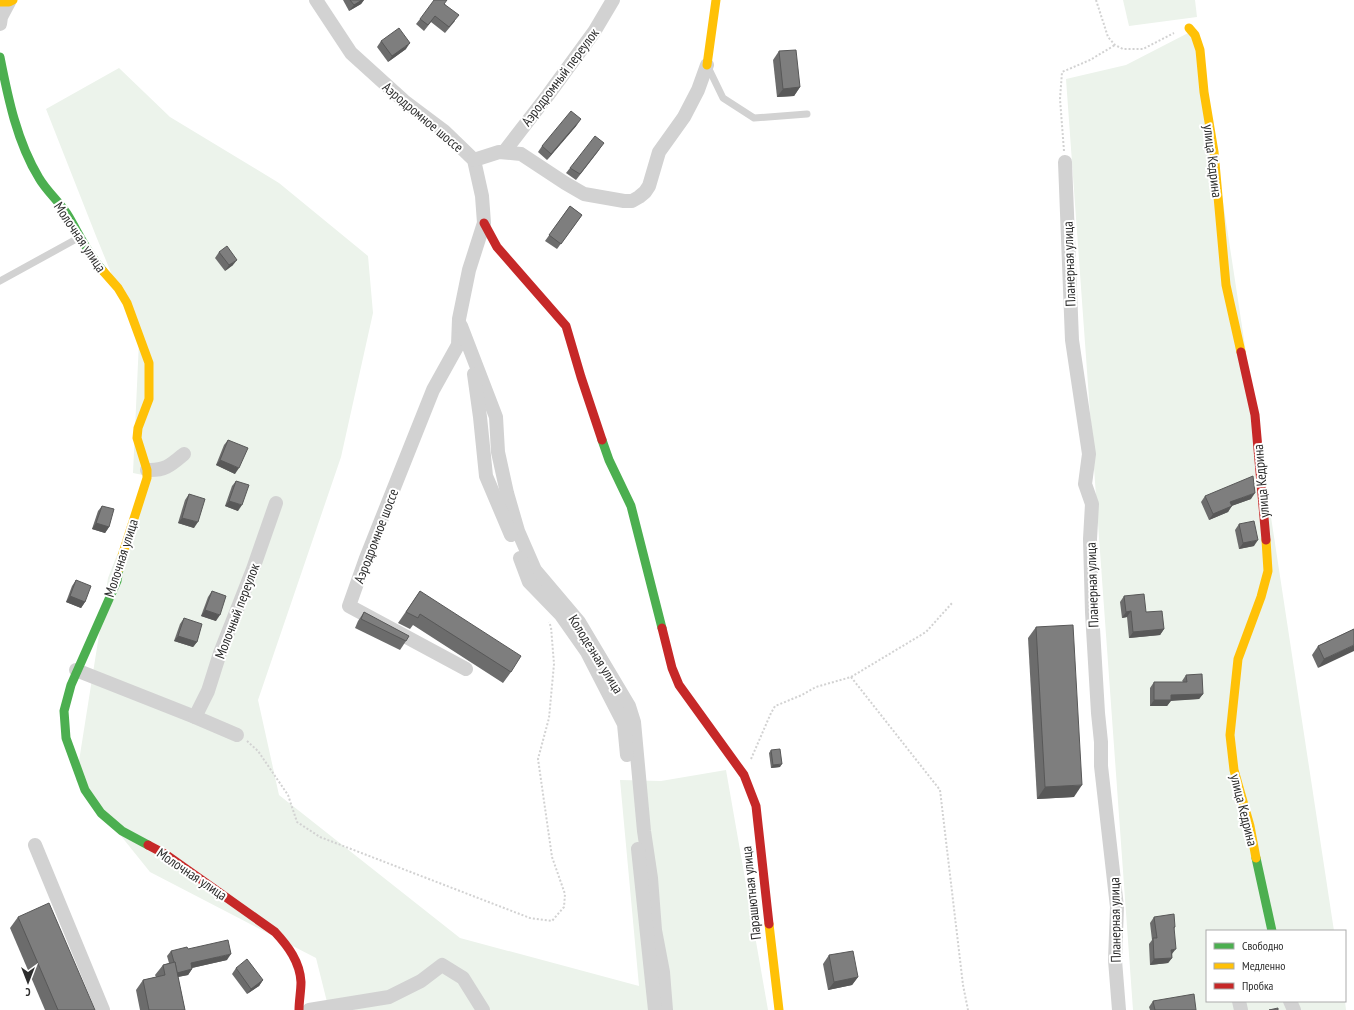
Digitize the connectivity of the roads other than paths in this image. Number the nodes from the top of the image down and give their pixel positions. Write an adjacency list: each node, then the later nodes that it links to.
1 (316, 0): 11 (street, Аэродромное шоссе)
2 (614, 0): 10 (street, Аэродромный переулок)
3 (716, 0): 8 (street)
4 (7, 1): 5 (street)
5 (0, 24)
6 (1189, 28): 26 (street, улица Кедрина)
7 (0, 58): 14 (street, Молочная улица)
8 (707, 65): 9 (lane); 10 (street)
9 (807, 114)
10 (504, 152): 11 (street)
11 (474, 160): 13 (street, Аэродромное шоссе)
12 (1065, 162): 34 (street, Планерная улица)
13 (484, 222): 16 (street, Аэродромное шоссе); 33 (street, Парашютная улица)
14 (80, 237): 15 (lane); 19 (street, Молочная улица)
15 (0, 281)
16 (459, 319): 17 (street, Аэродромное шоссе); 32 (street, Колодезная улица)
17 (458, 345): 21 (street, Аэродромное шоссе); 31 (street, Колодезная улица)
18 (184, 454): 19 (street)
19 (147, 470): 22 (street, Молочная улица)
20 (276, 503): 23 (street, Молочный переулок)
21 (466, 669)
22 (76, 670): 23 (street); 28 (street, Молочная улица)
23 (195, 717): 24 (street)
24 (237, 735)
25 (35, 845): 27 (street)
26 (1272, 930)
27 (103, 1010)
28 (299, 1010)
29 (309, 1010): 30 (street)
30 (483, 1010)
31 (655, 1010)
32 (666, 1010)
33 (779, 1010)
34 (1119, 1010)

